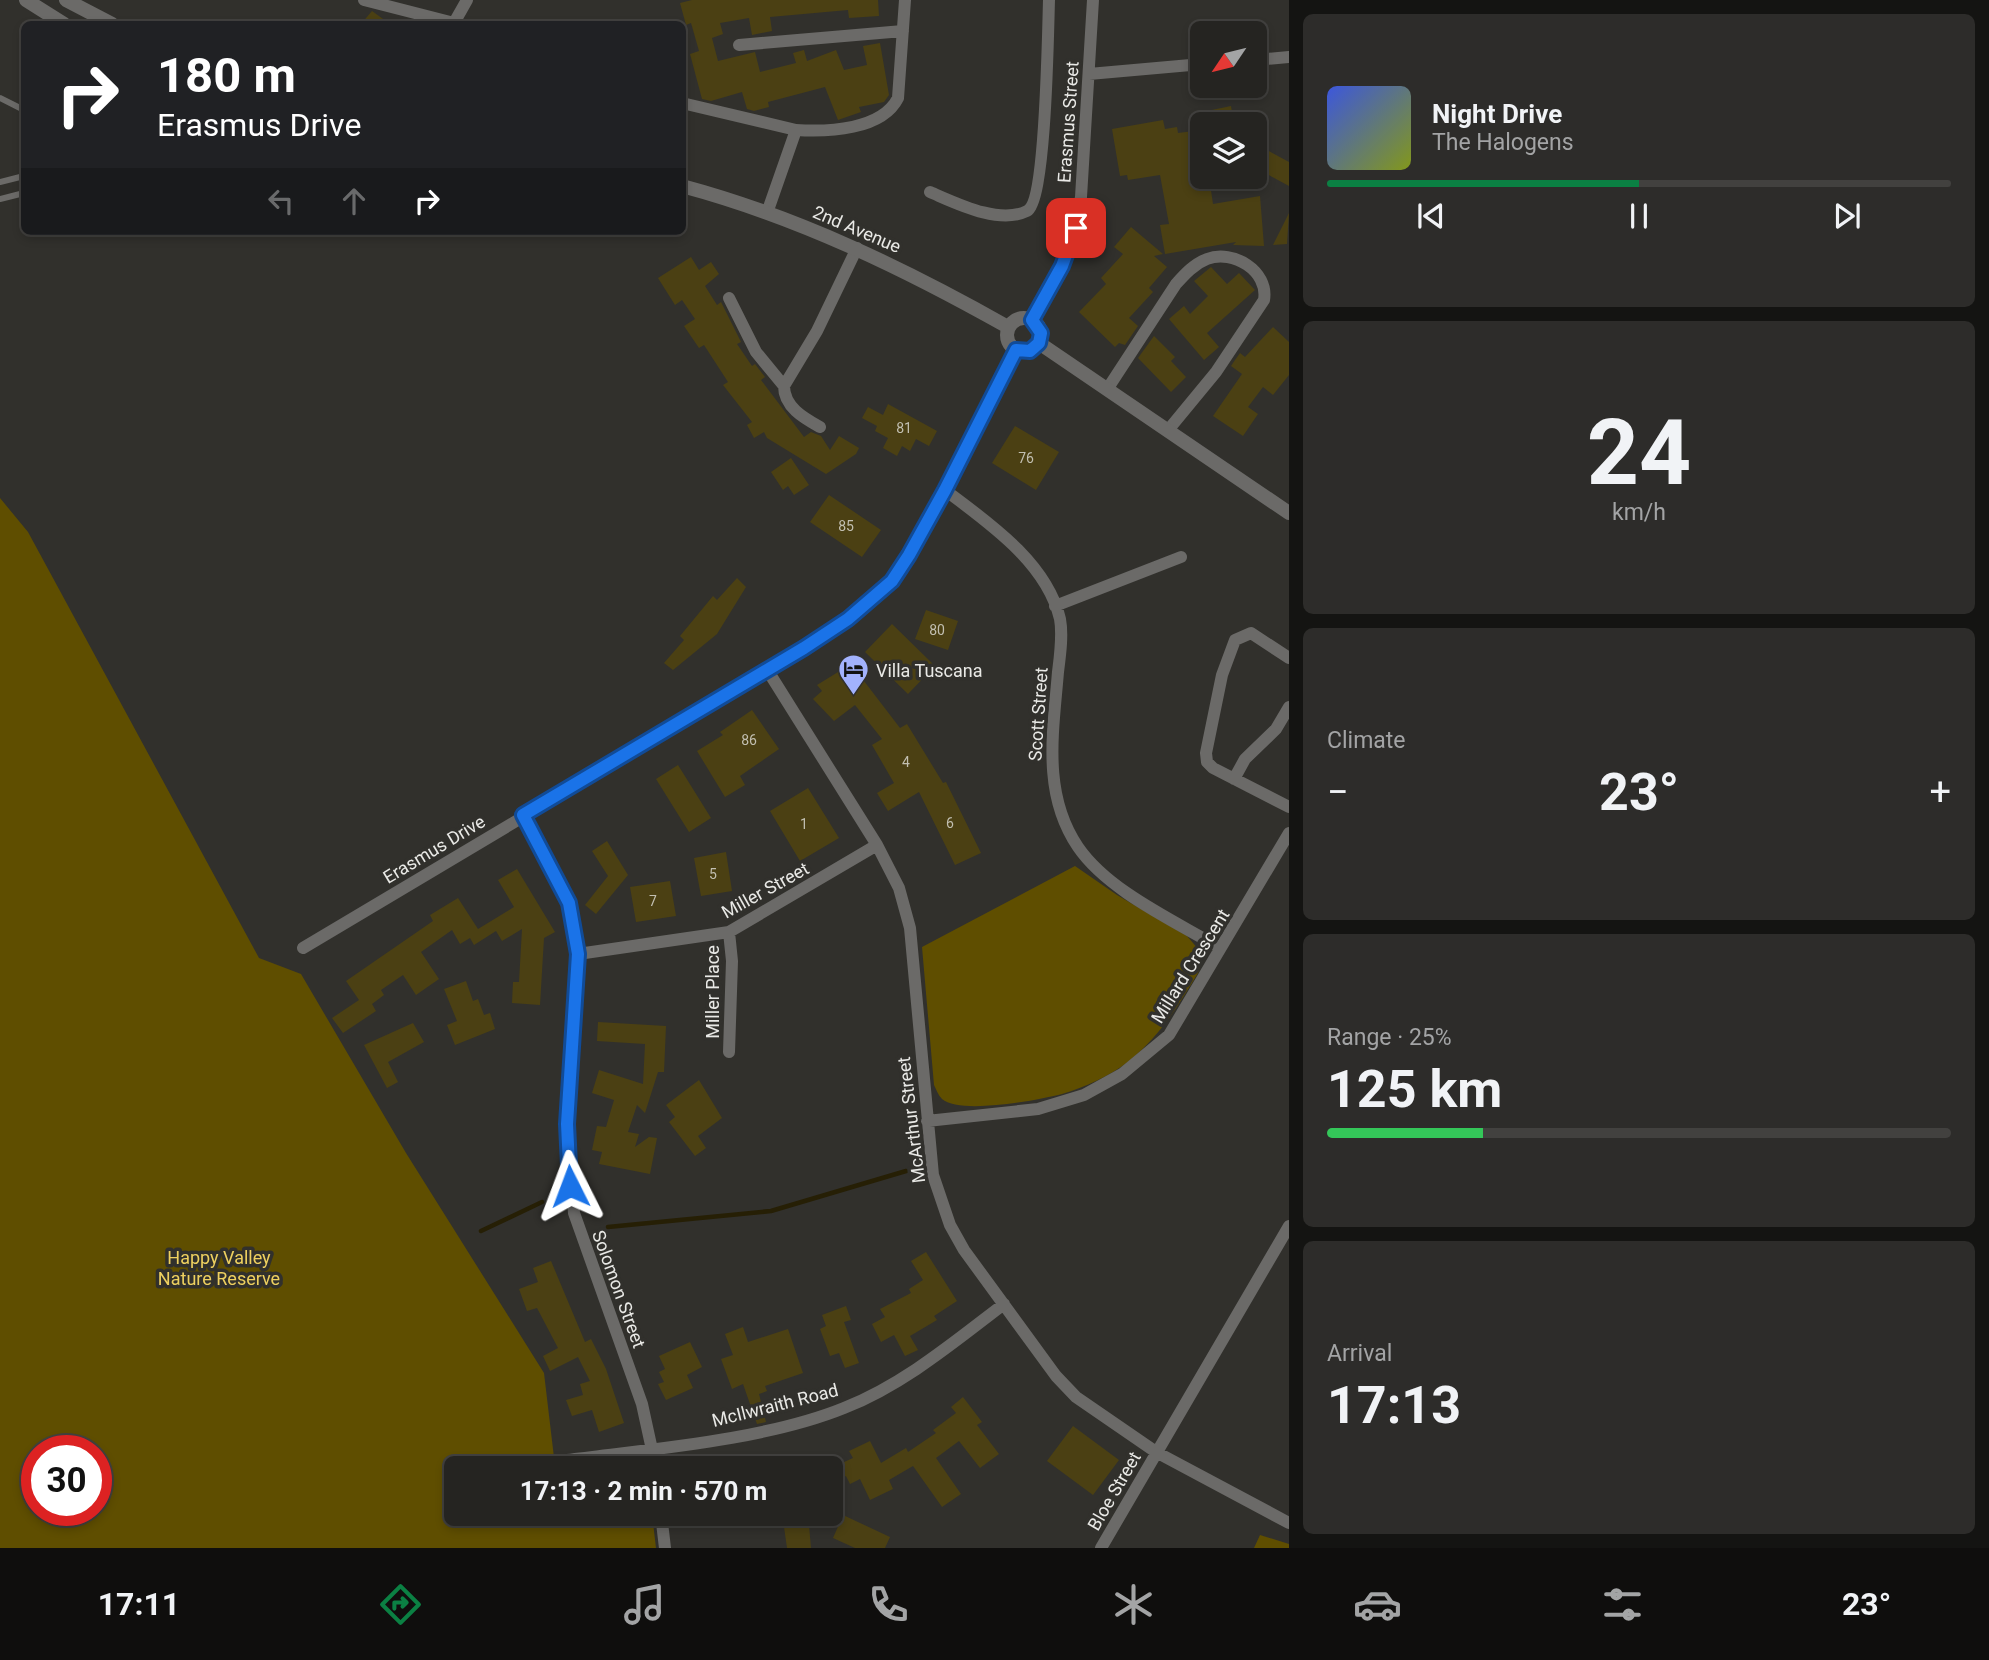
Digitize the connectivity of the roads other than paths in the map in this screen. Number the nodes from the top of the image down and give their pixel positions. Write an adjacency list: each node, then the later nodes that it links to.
1 (26, 0): 8 (street)
2 (66, 0): 9 (street)
3 (364, 0): 10 (street)
4 (467, 0): 11 (street)
5 (905, 0): 12 (street)
6 (1049, 0): 25 (street)
7 (1093, 0): 17 (street, Erasmus Street)
8 (59, 21)
9 (106, 21)
10 (444, 21)
11 (457, 21)
12 (903, 31): 13 (street); 21 (street)
13 (739, 45)
14 (1289, 57): 15 (street)
15 (1267, 59)
16 (1190, 65): 17 (street)
17 (1089, 74): 31 (street, Erasmus Street)
18 (0, 98): 20 (lane)
19 (686, 104): 21 (street)
20 (21, 108)
21 (796, 130): 28 (street)
22 (21, 177): 23 (lane)
23 (0, 181)
24 (686, 187): 28 (street, 2nd Avenue)
25 (930, 192)
26 (21, 194): 27 (lane)
27 (0, 200)
28 (767, 213): 29 (street, 2nd Avenue)
29 (857, 248): 32 (street, 2nd Avenue); 35 (street)
30 (729, 298): 35 (street)
31 (1032, 320): 32 (street); 33 (street)
32 (1009, 327): 34 (street)
33 (1039, 343): 34 (street); 36 (street)
34 (1016, 350): 39 (street, Erasmus Drive)
35 (784, 386): 37 (street)
36 (1108, 388): 38 (street); 38 (street)
37 (820, 427)
38 (1169, 429): 40 (street)
39 (945, 490): 42 (street, Scott Street); 44 (street, Erasmus Drive)
40 (1289, 513)
41 (1181, 557): 42 (street)
42 (1055, 606): 53 (street, Scott Street)
43 (1289, 658): 46 (street)
44 (768, 671): 48 (street, Erasmus Drive); 50 (street, McArthur Street)
45 (1289, 707): 46 (street)
46 (1234, 779): 47 (street)
47 (1289, 807)
48 (523, 815): 52 (street, Erasmus Drive); 54 (street, Solomon Street)
49 (1289, 833): 53 (street, Millard Crescent)
50 (877, 845): 51 (street, Miller Street); 56 (street, McArthur Street)
51 (729, 932): 54 (street, Miller Street); 55 (street, Miller Place)
52 (303, 948)
53 (1220, 948): 56 (street, Millard Crescent)
54 (578, 954): 59 (street, Solomon Street)
55 (729, 1052)
56 (927, 1121): 58 (street, McArthur Street)
57 (1289, 1226): 60 (street)
58 (1004, 1304): 59 (street, McIlwraith Road); 60 (street, McArthur Street)
59 (653, 1449): 61 (street, McIlwraith Road); 62 (street, Solomon Street)
60 (1156, 1452): 63 (street, McArthur Street); 66 (street, Bloe Street)
61 (598, 1456)
62 (654, 1456)
63 (1289, 1523)
64 (662, 1526): 65 (street)
65 (665, 1548)
66 (1101, 1548)

